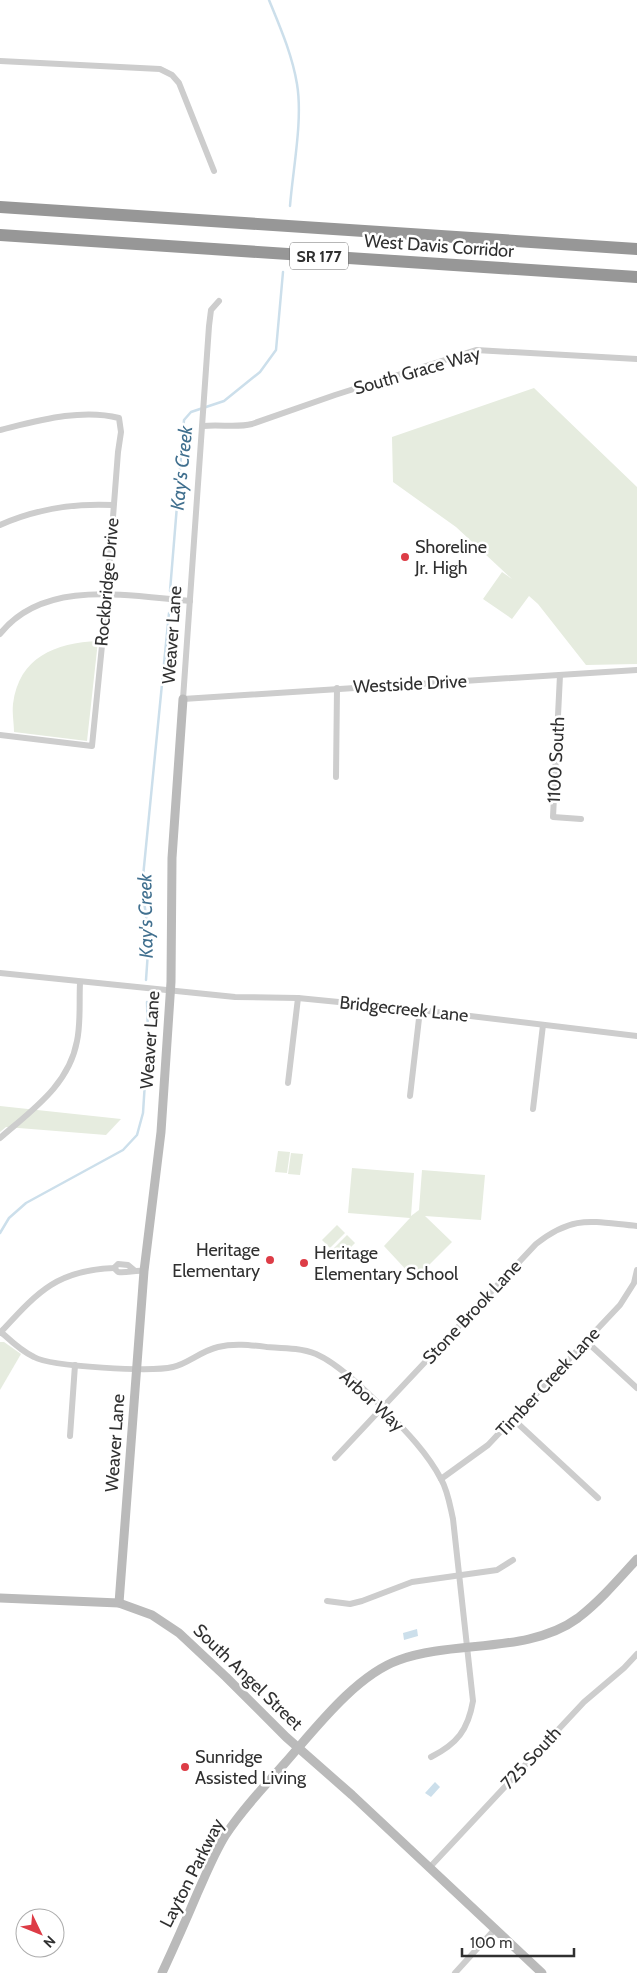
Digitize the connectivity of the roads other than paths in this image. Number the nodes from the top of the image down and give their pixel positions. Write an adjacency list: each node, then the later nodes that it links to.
1 (0, 61): 2 (street)
2 (214, 170)
3 (0, 207): 5 (highway, West Davis Corridor / SR 177)
4 (0, 235): 6 (highway, West Davis Corridor / SR 177)
5 (637, 249)
6 (637, 277)
7 (218, 301): 9 (street, Weaver Lane)
8 (637, 359): 9 (street, South Grace Way)
9 (203, 426): 14 (street, Weaver Lane)
10 (0, 430): 11 (street, Rockbridge Drive)
11 (113, 505): 12 (street); 13 (street, Rockbridge Drive)
12 (0, 525)
13 (107, 595): 14 (street); 15 (street); 20 (street, Rockbridge Drive)
14 (190, 600): 19 (street, Weaver Lane)
15 (0, 634)
16 (637, 670): 17 (street, Westside Drive)
17 (560, 675): 18 (street, Westside Drive); 22 (street, 1100 South)
18 (337, 688): 19 (street, Westside Drive); 21 (street)
19 (183, 699): 25 (main road, Weaver Lane)
20 (0, 735)
21 (336, 777)
22 (581, 819)
23 (0, 974): 24 (street, Bridgecreek Lane)
24 (80, 983): 25 (street, Bridgecreek Lane); 33 (street)
25 (170, 991): 26 (street, Bridgecreek Lane); 35 (main road, Weaver Lane)
26 (298, 998): 27 (street, Bridgecreek Lane); 30 (street)
27 (420, 1010): 28 (street, Bridgecreek Lane); 31 (street)
28 (543, 1025): 29 (street, Bridgecreek Lane); 32 (street)
29 (637, 1036)
30 (288, 1083)
31 (410, 1096)
32 (533, 1109)
33 (0, 1138)
34 (637, 1226): 42 (street, Stone Brook Lane)
35 (144, 1270): 37 (street); 40 (main road, Weaver Lane)
36 (637, 1270): 38 (street, Timber Creek Lane)
37 (0, 1332): 39 (street, Arbor Way)
38 (587, 1342): 41 (street); 43 (street, Timber Creek Lane)
39 (74, 1365): 40 (street, Arbor Way); 44 (street)
40 (136, 1368): 42 (street, Arbor Way); 53 (main road, Weaver Lane)
41 (637, 1388)
42 (383, 1408): 45 (street, Stone Brook Lane); 46 (street, Arbor Way)
43 (514, 1420): 46 (street, Timber Creek Lane); 47 (street)
44 (70, 1436)
45 (335, 1458)
46 (441, 1479): 50 (street, Arbor Way)
47 (598, 1498)
48 (514, 1560): 50 (street)
49 (637, 1560): 54 (main road, Layton Parkway)
50 (459, 1575): 52 (street); 54 (street, Arbor Way)
51 (0, 1598): 53 (main road, South Angel Street)
52 (327, 1601)
53 (119, 1603): 56 (main road, South Angel Street)
54 (468, 1647): 56 (main road, Layton Parkway); 57 (street, Arbor Way)
55 (637, 1654): 58 (street, 725 South)
56 (298, 1748): 58 (main road, South Angel Street); 60 (main road, Layton Parkway)
57 (431, 1757)
58 (430, 1867): 59 (main road, South Angel Street)
59 (495, 1929): 61 (street); 62 (main road, South Angel Street)
60 (162, 1973)
61 (455, 1973)
62 (542, 1973)

